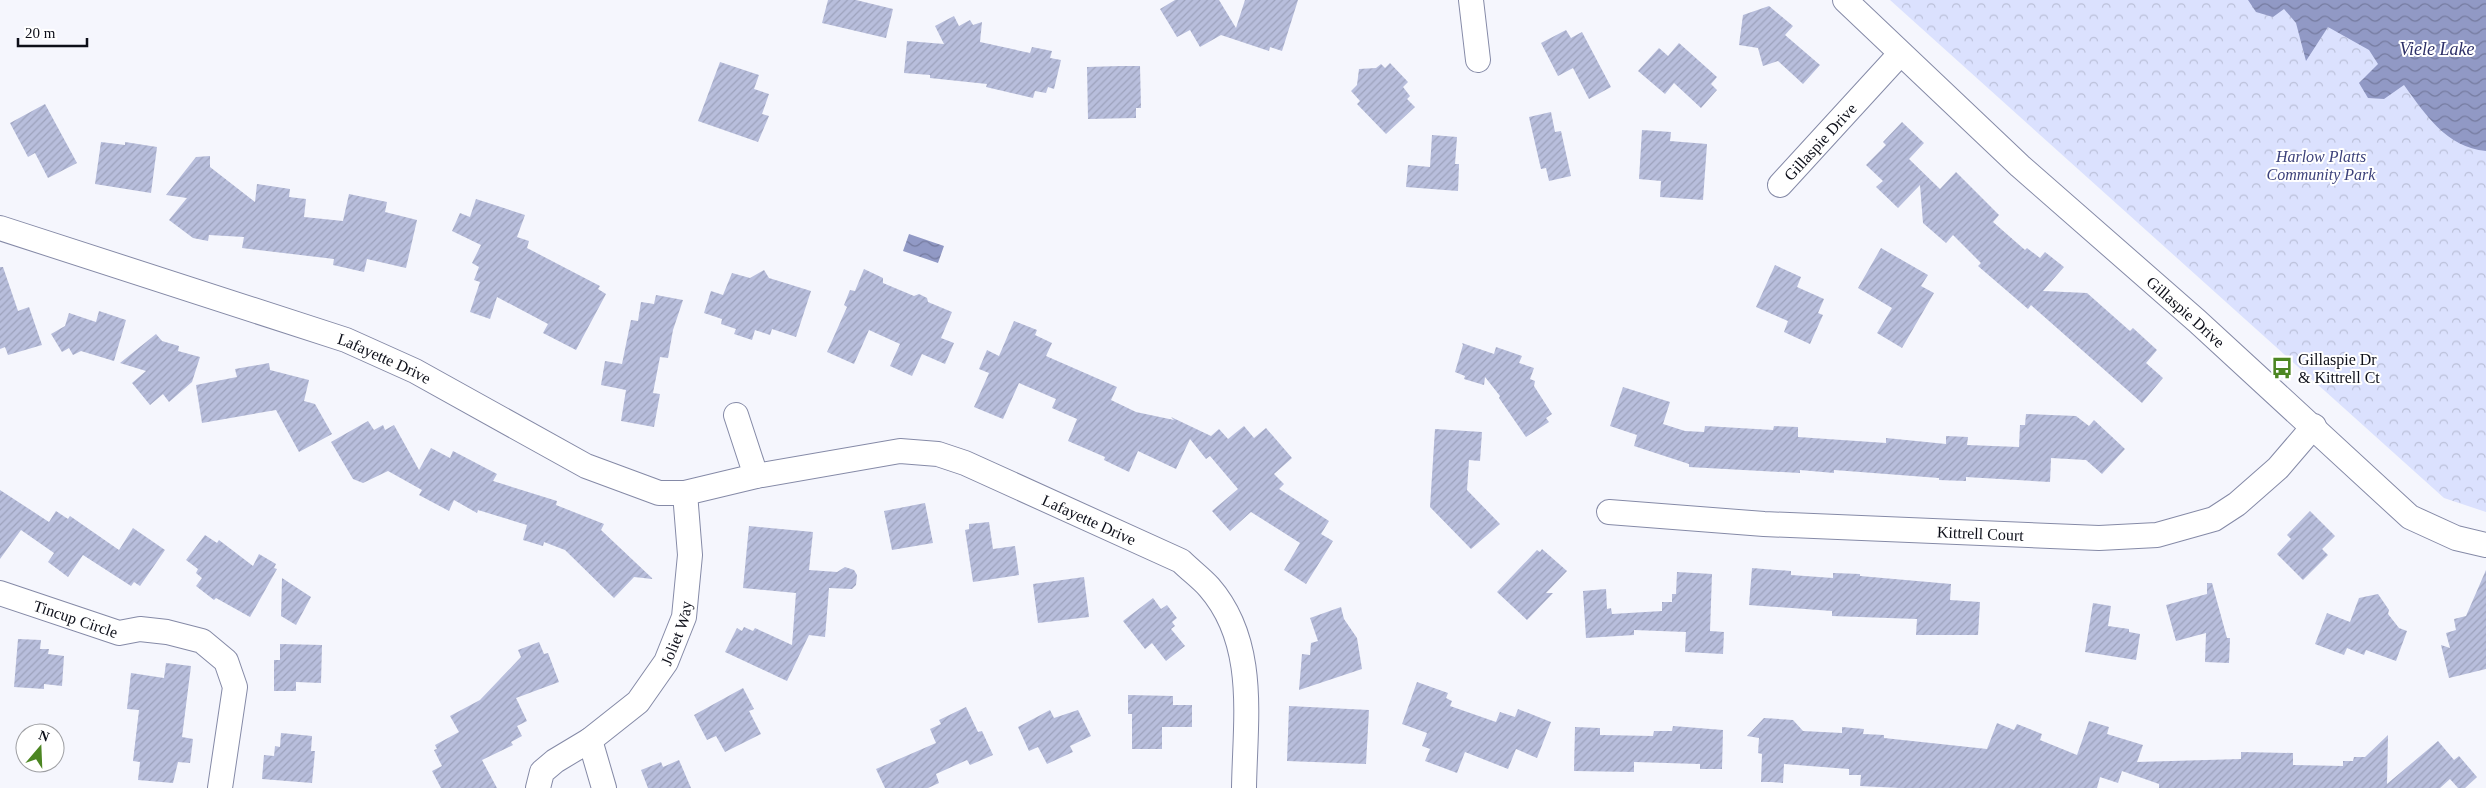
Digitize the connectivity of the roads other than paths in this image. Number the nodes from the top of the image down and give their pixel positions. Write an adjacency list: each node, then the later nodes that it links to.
1 (1471, 0): 4 (street)
2 (1845, 0): 3 (street, Gillaspie Drive)
3 (1900, 54): 5 (street, Gillaspie Drive); 8 (street, Gillaspie Drive)
4 (1478, 60)
5 (1780, 185)
6 (0, 228): 10 (street, Lafayette Drive)
7 (736, 415): 9 (street)
8 (2314, 426): 11 (street, Kittrell Court); 12 (street, Gillaspie Drive)
9 (756, 476): 10 (street, Lafayette Drive); 18 (street, Lafayette Drive)
10 (685, 494): 14 (street, Joliet Way)
11 (1609, 512)
12 (2486, 544)
13 (0, 593): 15 (street, Tincup Circle)
14 (590, 740): 16 (street, Joliet Way); 17 (street)
15 (220, 788)
16 (538, 788)
17 (604, 788)
18 (1244, 788)

